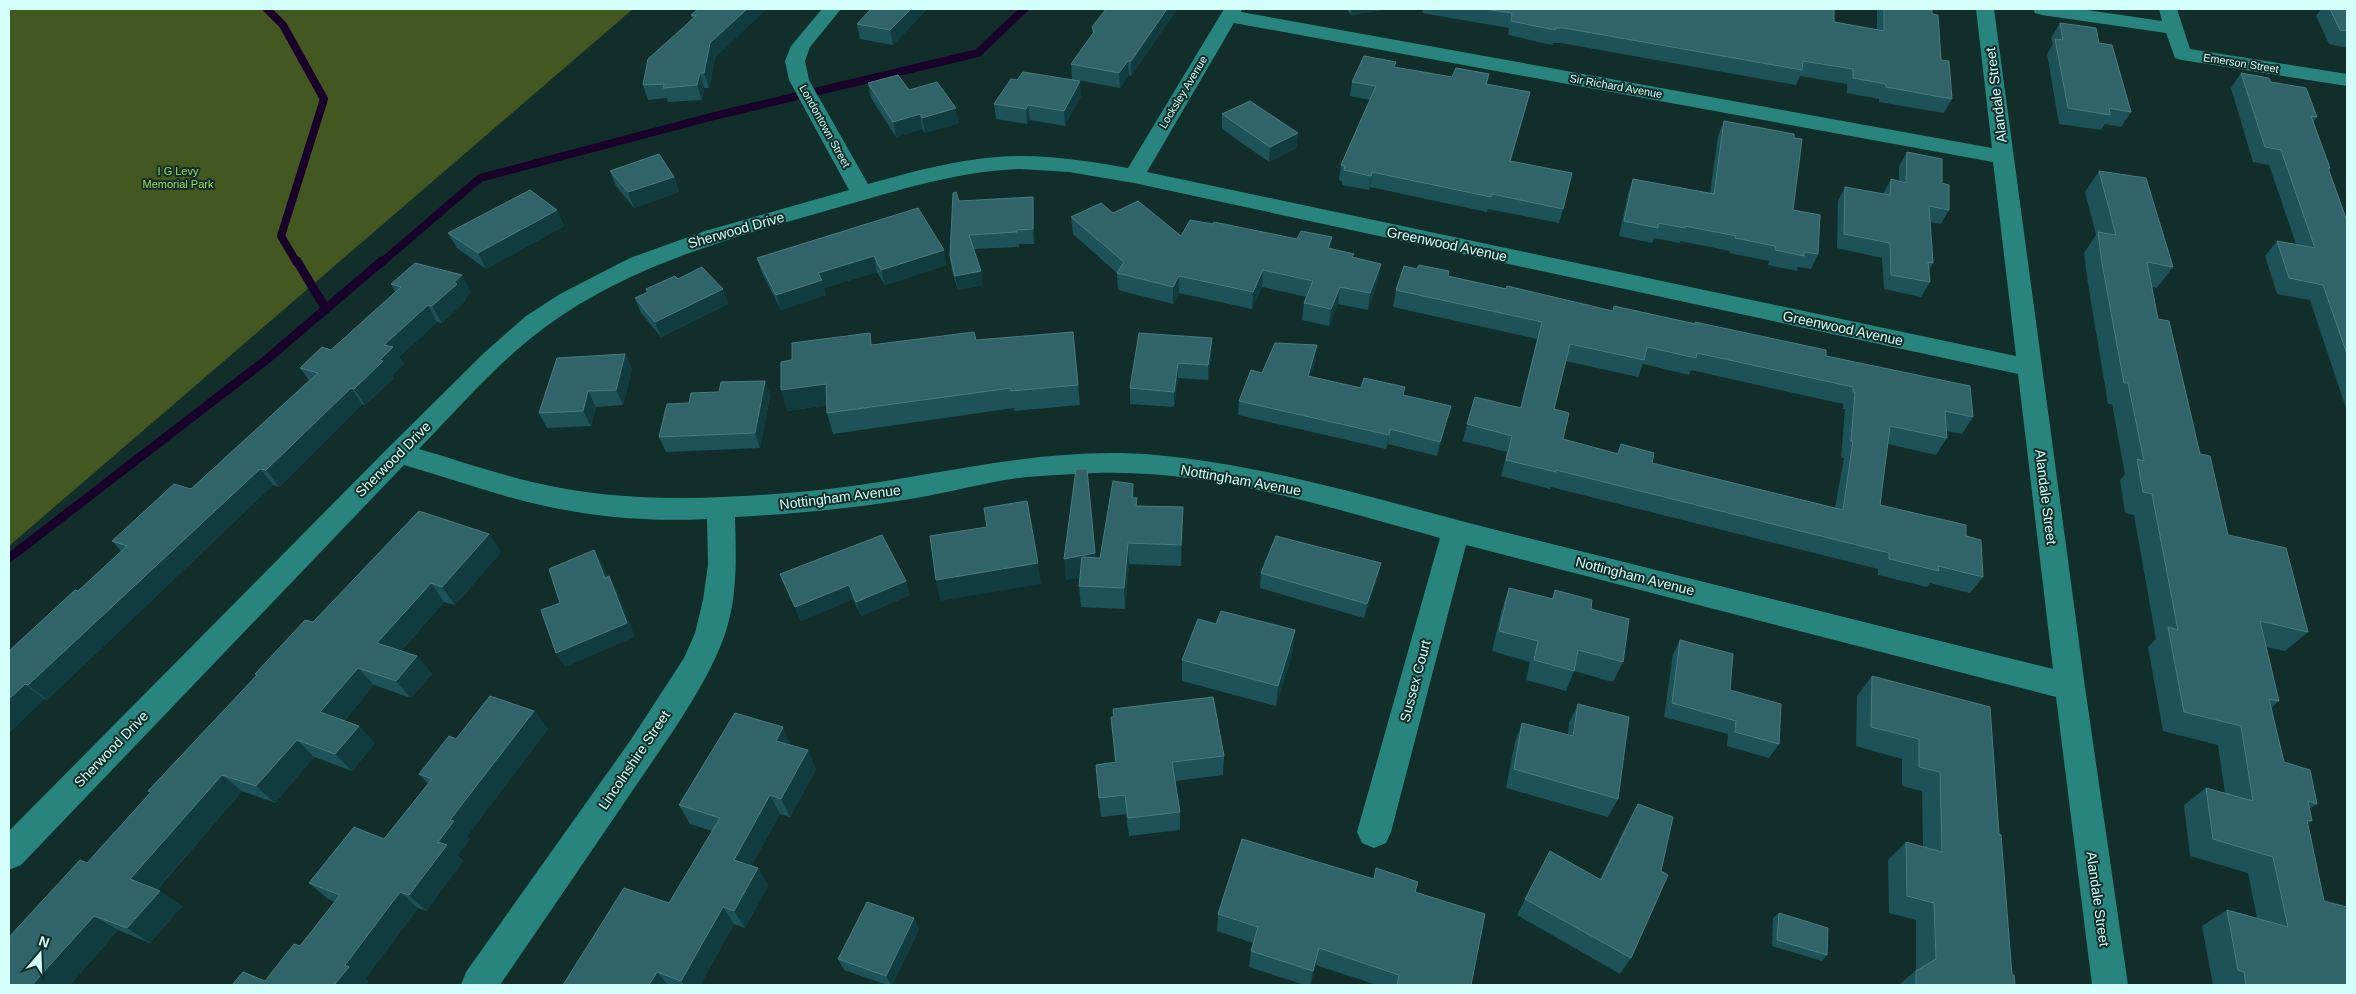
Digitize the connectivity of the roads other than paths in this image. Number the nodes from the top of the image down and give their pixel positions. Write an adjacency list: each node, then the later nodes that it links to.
1 (832, 9): 10 (street, Londontown Street)
2 (1985, 9): 8 (street, Alandale Street)
3 (2042, 9): 6 (street)
4 (2168, 9): 6 (street, Emerson Street)
5 (1231, 12): 8 (street, Sir Richard Avenue); 9 (street, Locksley Avenue)
6 (2172, 28): 7 (street, Emerson Street)
7 (2347, 80)
8 (2004, 157): 11 (street, Alandale Street)
9 (1134, 176): 10 (street, Greenwood Avenue); 11 (street, Greenwood Avenue)
10 (862, 194): 12 (street, Sherwood Drive)
11 (2030, 368): 15 (street, Alandale Street)
12 (399, 453): 13 (street, Nottingham Avenue); 17 (street, Sherwood Drive)
13 (721, 509): 14 (street, Nottingham Avenue); 18 (street, Lincolnshire Street)
14 (1456, 531): 15 (street, Nottingham Avenue); 16 (street, Sussex Court)
15 (2070, 687): 19 (street, Alandale Street)
16 (1374, 832)
17 (9, 854)
18 (479, 985)
19 (2110, 985)

